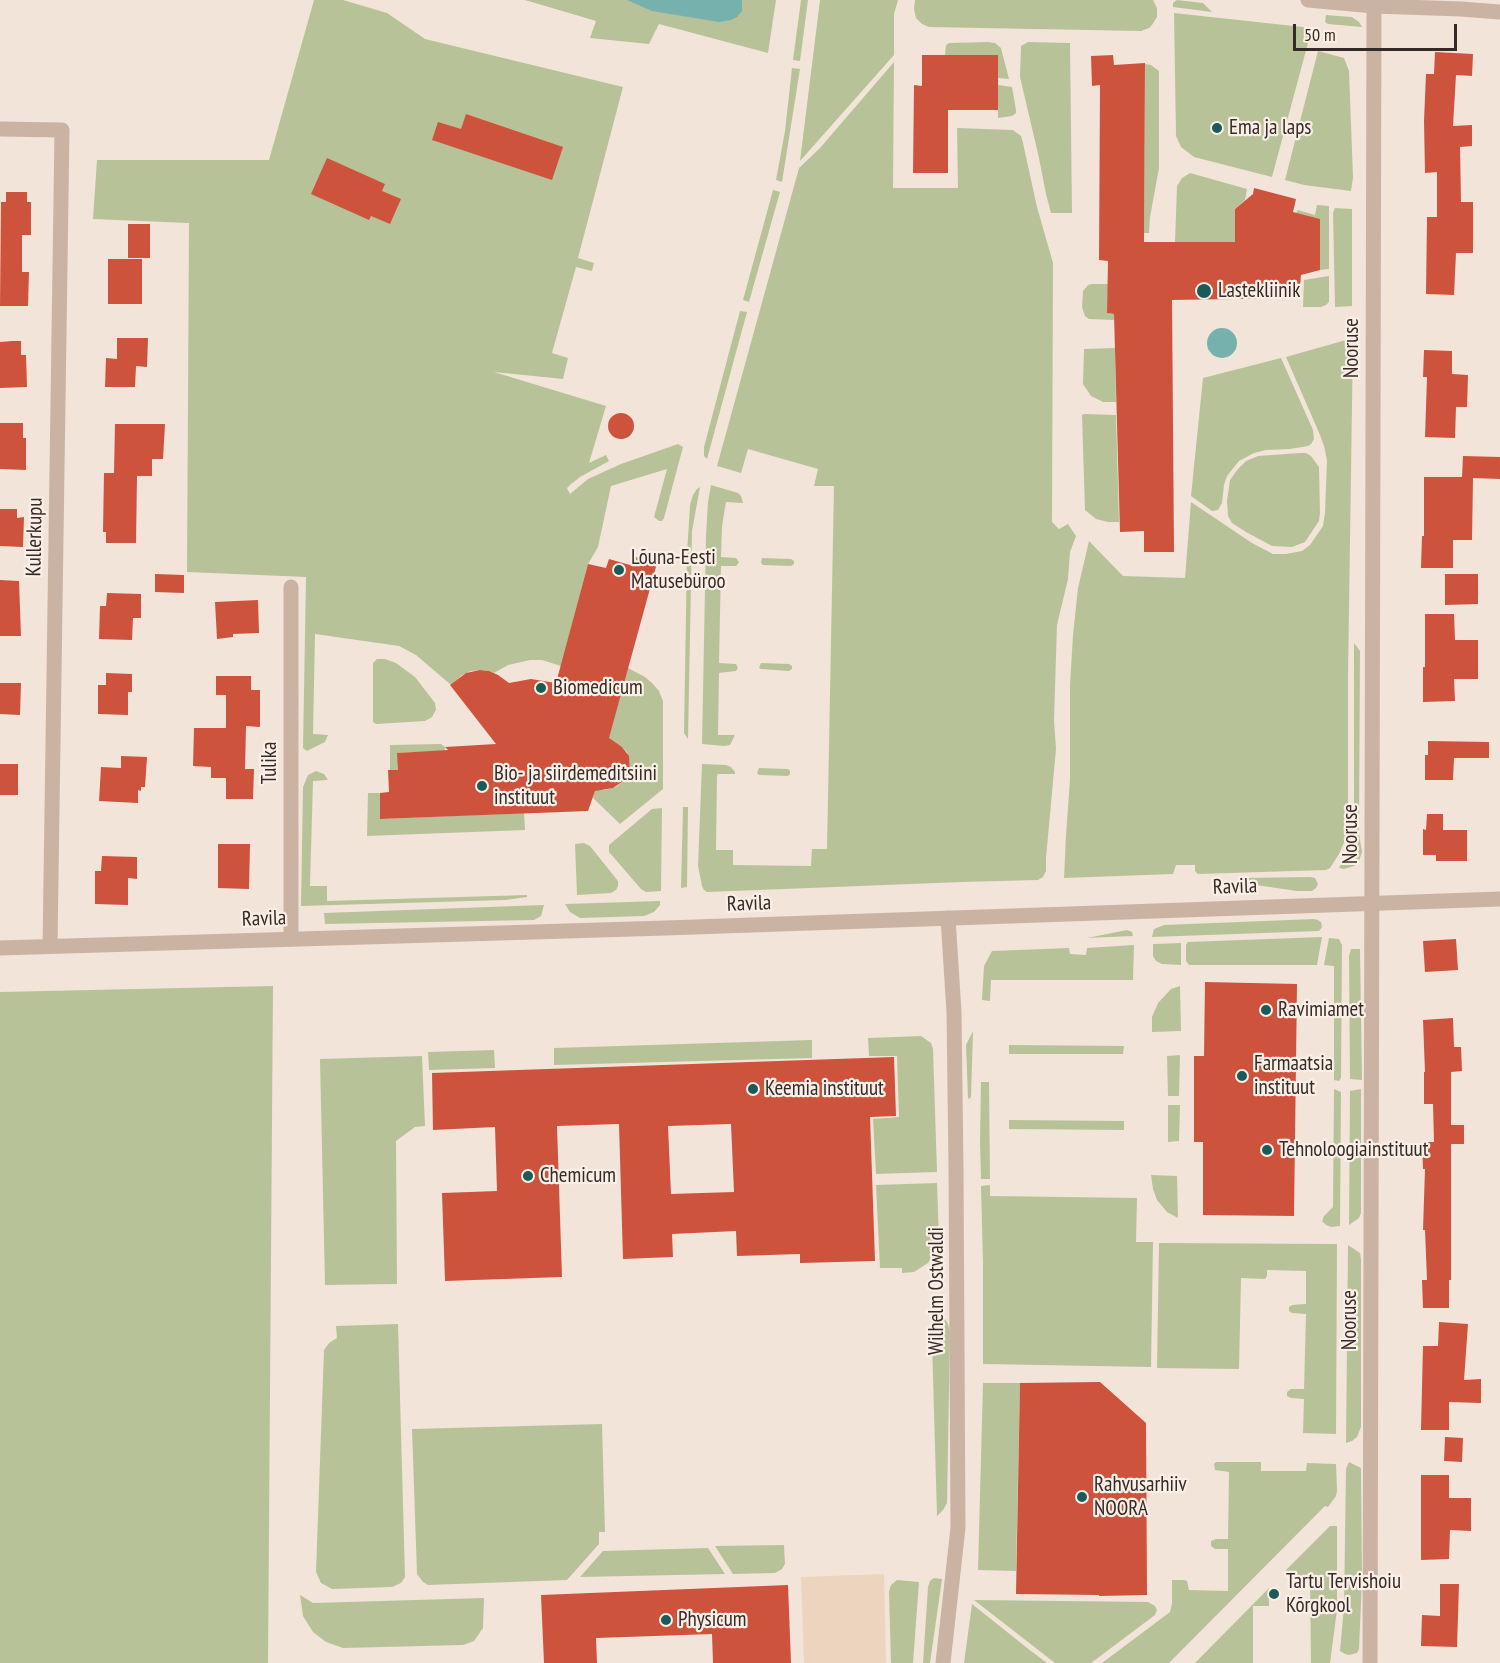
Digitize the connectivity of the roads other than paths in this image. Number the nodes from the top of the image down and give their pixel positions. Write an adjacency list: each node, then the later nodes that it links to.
1 (1308, 0): 2 (street)
2 (1374, 6): 3 (street); 7 (street, Nooruse)
3 (1500, 12)
4 (0, 129): 10 (street, Kullerkupu)
5 (291, 587): 9 (street, Tulika)
6 (1500, 899): 7 (street, Ravila)
7 (1372, 904): 8 (street, Ravila); 13 (street, Nooruse)
8 (948, 918): 9 (street, Ravila); 12 (street, Wilhelm Ostwaldi)
9 (291, 939): 10 (street, Ravila)
10 (50, 946): 11 (street, Ravila)
11 (0, 948)
12 (943, 1663)
13 (1370, 1663)

